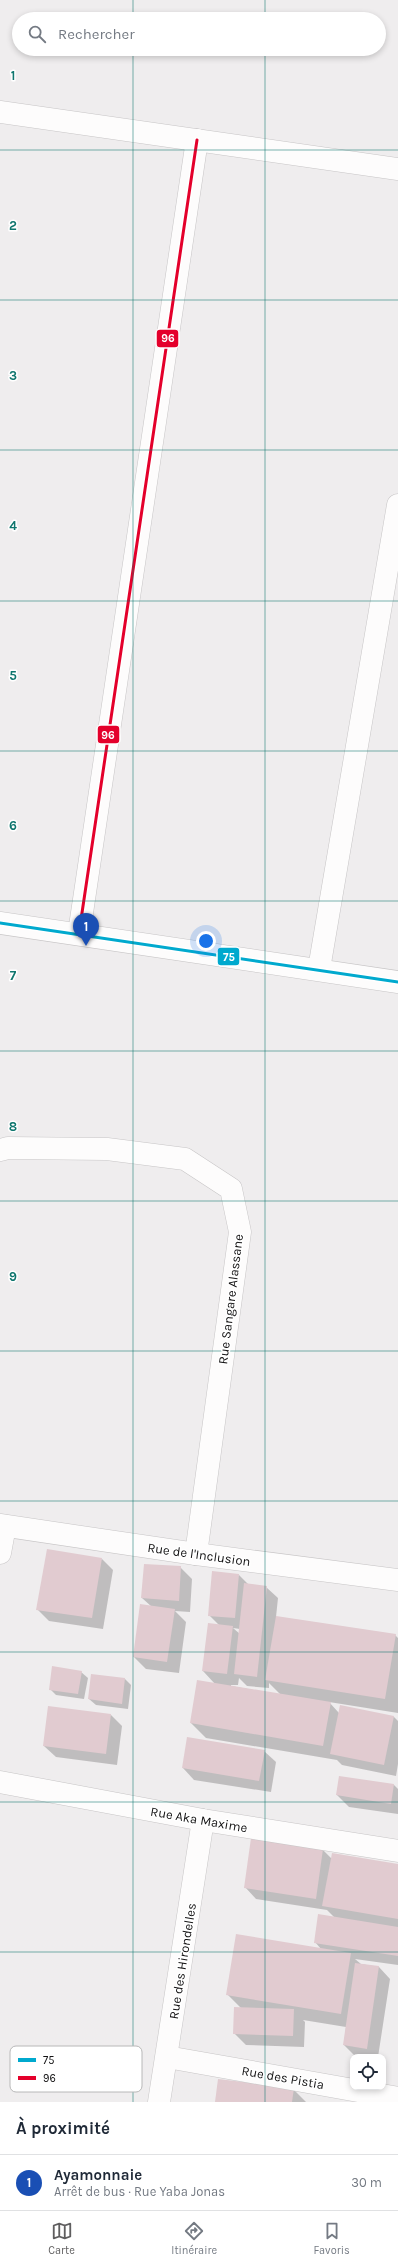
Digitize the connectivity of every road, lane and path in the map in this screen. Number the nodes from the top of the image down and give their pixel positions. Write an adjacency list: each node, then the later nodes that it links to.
1 (0, 112): 2 (street)
2 (197, 140): 3 (street); 6 (street)
3 (398, 169)
4 (398, 505): 7 (street)
5 (0, 922): 6 (street)
6 (79, 933): 7 (street)
7 (319, 969): 8 (street)
8 (398, 982)
9 (0, 1150): 12 (street, Rue Sangare Alassane)
10 (2, 1526): 11 (street); 12 (street, Rue de l'Inclusion)
11 (0, 1553)
12 (196, 1554): 13 (street, Rue de l'Inclusion)
13 (398, 1580)
14 (0, 1782): 15 (street, Rue Aka Maxime)
15 (203, 1820): 16 (street, Rue Aka Maxime); 17 (street, Rue des Hirondelles)
16 (398, 1851)
17 (167, 2057): 18 (street, Rue des Pistia); 19 (street, Rue des Hirondelles)
18 (396, 2099)
19 (159, 2102)

